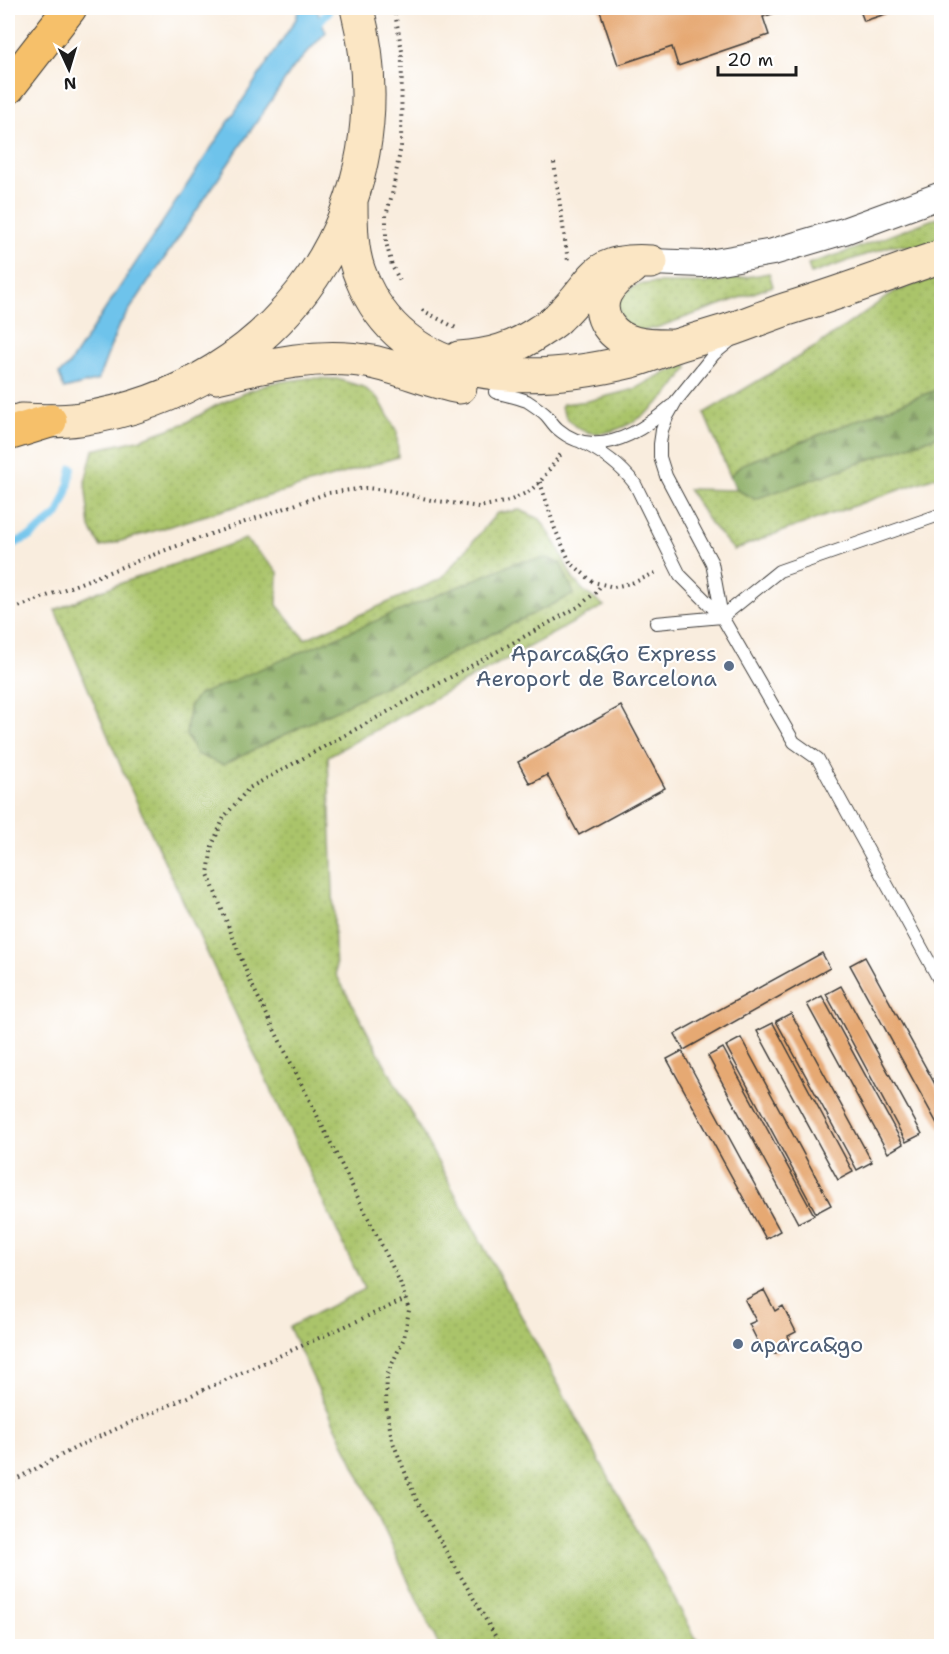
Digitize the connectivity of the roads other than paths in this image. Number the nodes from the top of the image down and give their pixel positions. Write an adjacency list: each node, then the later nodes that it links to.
1 (69, 8): 3 (highway)
2 (357, 8): 5 (main road)
3 (8, 88)
4 (942, 195): 7 (street)
5 (351, 201): 11 (main road); 12 (main road)
6 (942, 256): 8 (main road)
7 (651, 262): 10 (main road); 11 (main road)
8 (787, 309): 9 (main road); 14 (lane)
9 (732, 329): 10 (main road); 13 (main road)
10 (677, 346): 11 (main road)
11 (434, 357)
12 (198, 382): 13 (main road); 16 (main road)
13 (495, 392): 18 (lane)
14 (676, 402): 18 (lane); 20 (lane)
15 (8, 418): 16 (main road)
16 (50, 421): 17 (highway)
17 (8, 434)
18 (575, 440): 20 (lane)
19 (942, 514): 20 (lane)
20 (722, 617): 21 (lane); 22 (lane)
21 (656, 623)
22 (942, 986)

